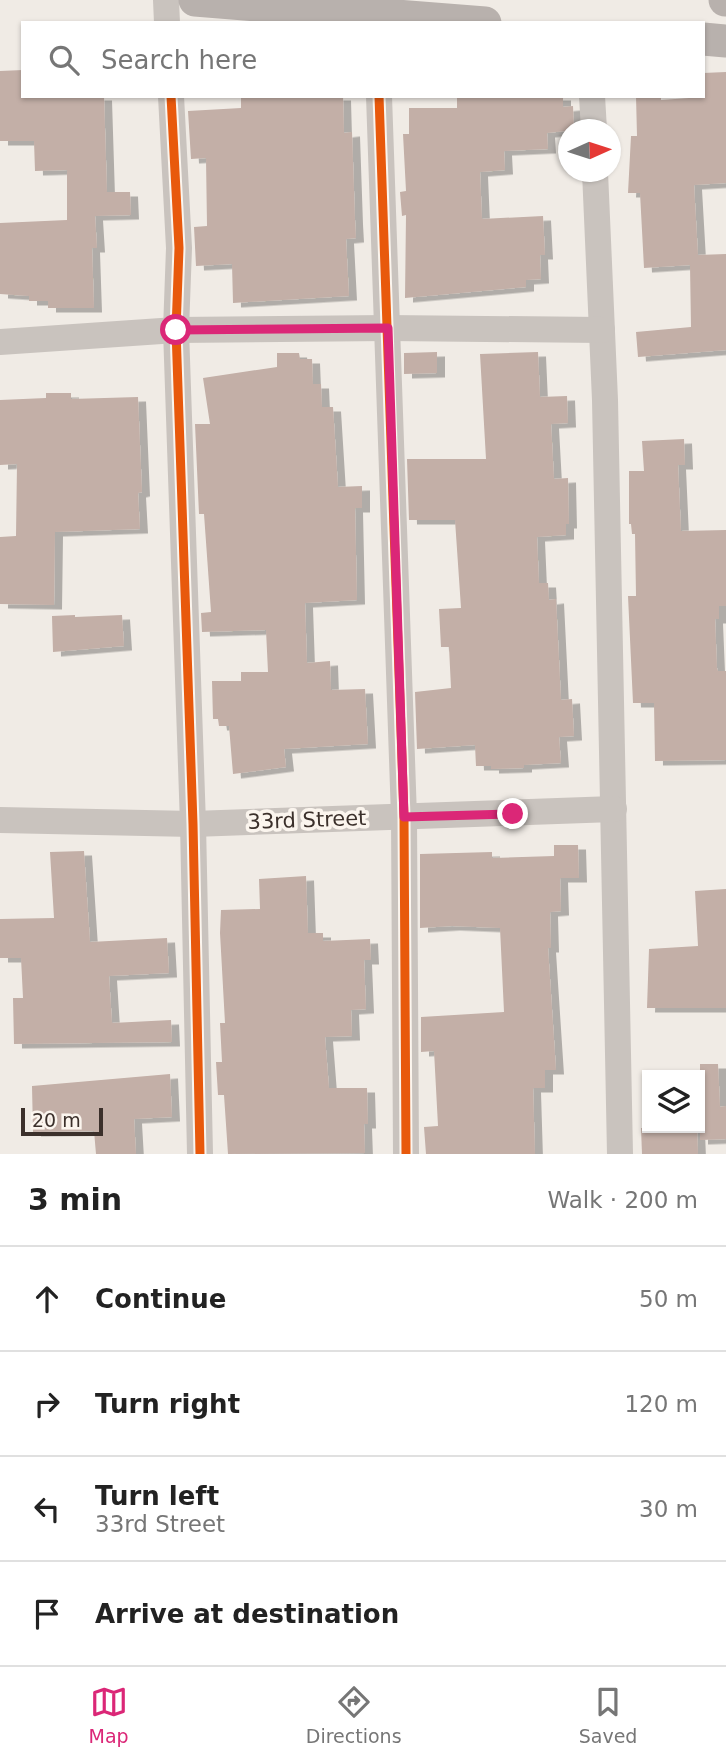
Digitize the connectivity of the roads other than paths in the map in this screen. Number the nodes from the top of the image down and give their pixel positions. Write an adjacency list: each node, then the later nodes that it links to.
1 (166, 0): 4 (street)
2 (195, 0): 3 (main road)
3 (376, 18): 5 (main road)
4 (167, 21)
5 (441, 21)
6 (705, 39): 7 (main road)
7 (726, 41)
8 (171, 98): 14 (street)
9 (379, 98): 13 (street)
10 (592, 98): 11 (street)
11 (593, 119)
12 (595, 182): 15 (street)
13 (388, 328): 14 (street); 15 (street); 18 (street)
14 (176, 330): 16 (street); 20 (street)
15 (602, 330): 17 (street)
16 (0, 342)
17 (614, 808): 18 (street, 33rd Street); 23 (street)
18 (404, 817): 20 (street, 33rd Street); 22 (street)
19 (0, 820): 20 (street, 33rd Street)
20 (193, 824): 21 (street)
21 (200, 1154)
22 (406, 1154)
23 (620, 1154)

